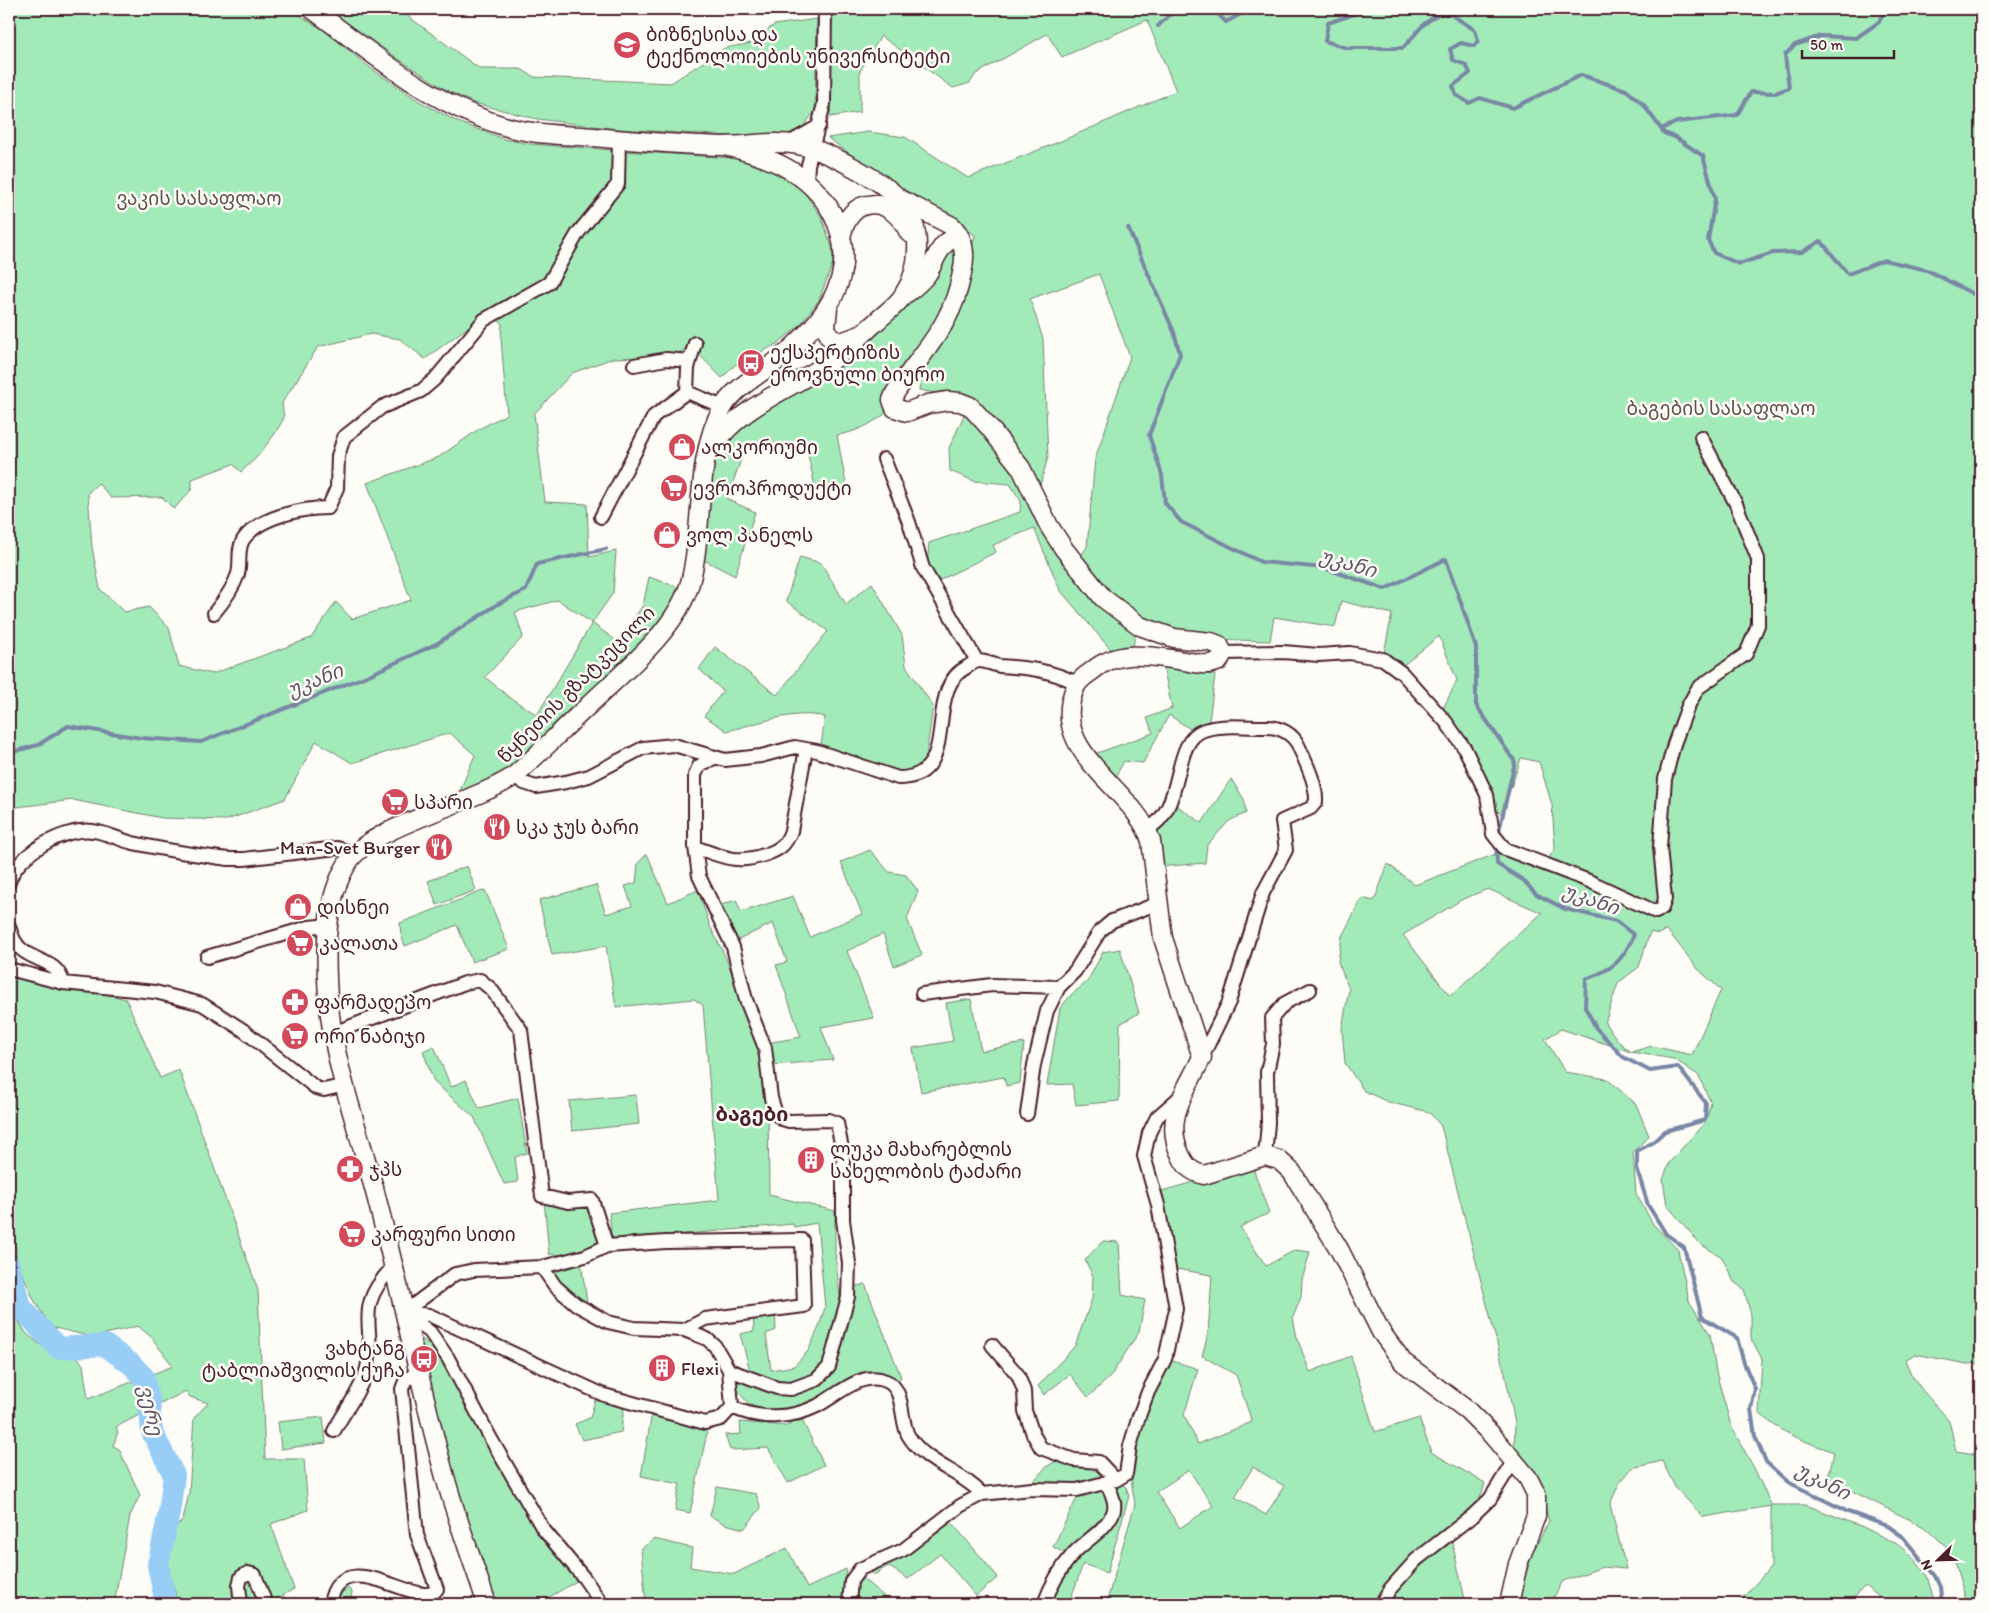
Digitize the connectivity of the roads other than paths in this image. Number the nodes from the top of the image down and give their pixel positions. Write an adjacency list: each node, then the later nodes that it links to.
1 (312, 9): 4 (main road)
2 (824, 9): 3 (street)
3 (819, 126): 5 (street); 7 (street)
4 (618, 139): 6 (main road); 25 (street)
5 (789, 143): 6 (main road, წყნეთის გზატკეცილი); 7 (main road, წყნეთის გზატკეცილი)
6 (725, 146): 8 (main road, წყნეთის გზატკეცილი)
7 (813, 148): 8 (street); 9 (main road, წყნეთის გზატკეცილი)
8 (807, 181): 10 (main road, წყნეთის გზატკეცილი)
9 (900, 199): 11 (main road); 12 (main road, წყნეთის გზატკეცილი)
10 (841, 238): 12 (main road); 14 (main road, წყნეთის გზატკეცილი)
11 (962, 242): 13 (main road); 26 (main road)
12 (917, 255): 13 (main road, წყნეთის გზატკეცილი)
13 (904, 296): 15 (main road, წყნეთის გზატკეცილი)
14 (828, 308): 15 (main road); 20 (main road, წყნეთის გზატკეცილი)
15 (862, 334): 22 (main road, წყნეთის გზატკეცილი)
16 (695, 343): 17 (street)
17 (690, 361): 18 (street); 19 (street)
18 (634, 365)
19 (687, 392): 20 (street); 24 (street)
20 (722, 407): 22 (main road, წყნეთის გზატკეცილი)
21 (1701, 437): 26 (street)
22 (708, 454): 31 (main road, წყნეთის გზატკეცილი)
23 (884, 459): 27 (street)
24 (601, 517)
25 (214, 613)
26 (1223, 653): 28 (main road)
27 (977, 661): 28 (street); 29 (street)
28 (1077, 683): 32 (main road)
29 (806, 749): 30 (street); 33 (street)
30 (714, 758): 31 (street); 33 (street)
31 (514, 776): 34 (main road, წყნეთის გზატკეცილი)
32 (1147, 829): 36 (main road); 46 (street)
33 (695, 847): 57 (street)
34 (356, 853): 35 (street); 37 (main road, წყნეთის გზატკეცილი)
35 (9, 882)
36 (1158, 906): 42 (street); 46 (main road)
37 (329, 925): 39 (street); 45 (main road, წყნეთის გზატკეცილი)
38 (9, 926): 41 (street)
39 (207, 957)
40 (9, 969): 41 (street)
41 (63, 982): 47 (street)
42 (1059, 986): 44 (street); 49 (street)
43 (1310, 990): 50 (street)
44 (922, 994)
45 (333, 1033): 47 (main road, წყნეთის გზატკეცილი); 51 (street)
46 (1202, 1057): 48 (main road)
47 (345, 1085): 52 (main road, წყნეთის გზატკეცილი)
48 (1182, 1095): 50 (main road); 62 (street)
49 (1027, 1114)
50 (1265, 1156): 61 (main road)
51 (607, 1246): 53 (street); 55 (street)
52 (393, 1267): 54 (main road, წყნეთის გზატკეცილი); 60 (street)
53 (542, 1267): 54 (street); 55 (street)
54 (404, 1312): 58 (main road, წყნეთის გზატკეცილი); 59 (street); 68 (street)
55 (684, 1330): 57 (street)
56 (992, 1345): 62 (street)
57 (730, 1370): 59 (street)
58 (418, 1372): 66 (street); 67 (main road, წყნეთის გზატკეცილი)
59 (732, 1407): 63 (street)
60 (334, 1431)
61 (1513, 1462): 71 (street); 72 (main road)
62 (1111, 1481): 63 (street); 70 (street)
63 (982, 1494): 69 (street)
64 (241, 1604): 65 (street)
65 (266, 1604)
66 (330, 1604)
67 (487, 1604)
68 (602, 1604)
69 (849, 1604)
70 (1044, 1604)
71 (1381, 1604)
72 (1509, 1604)

